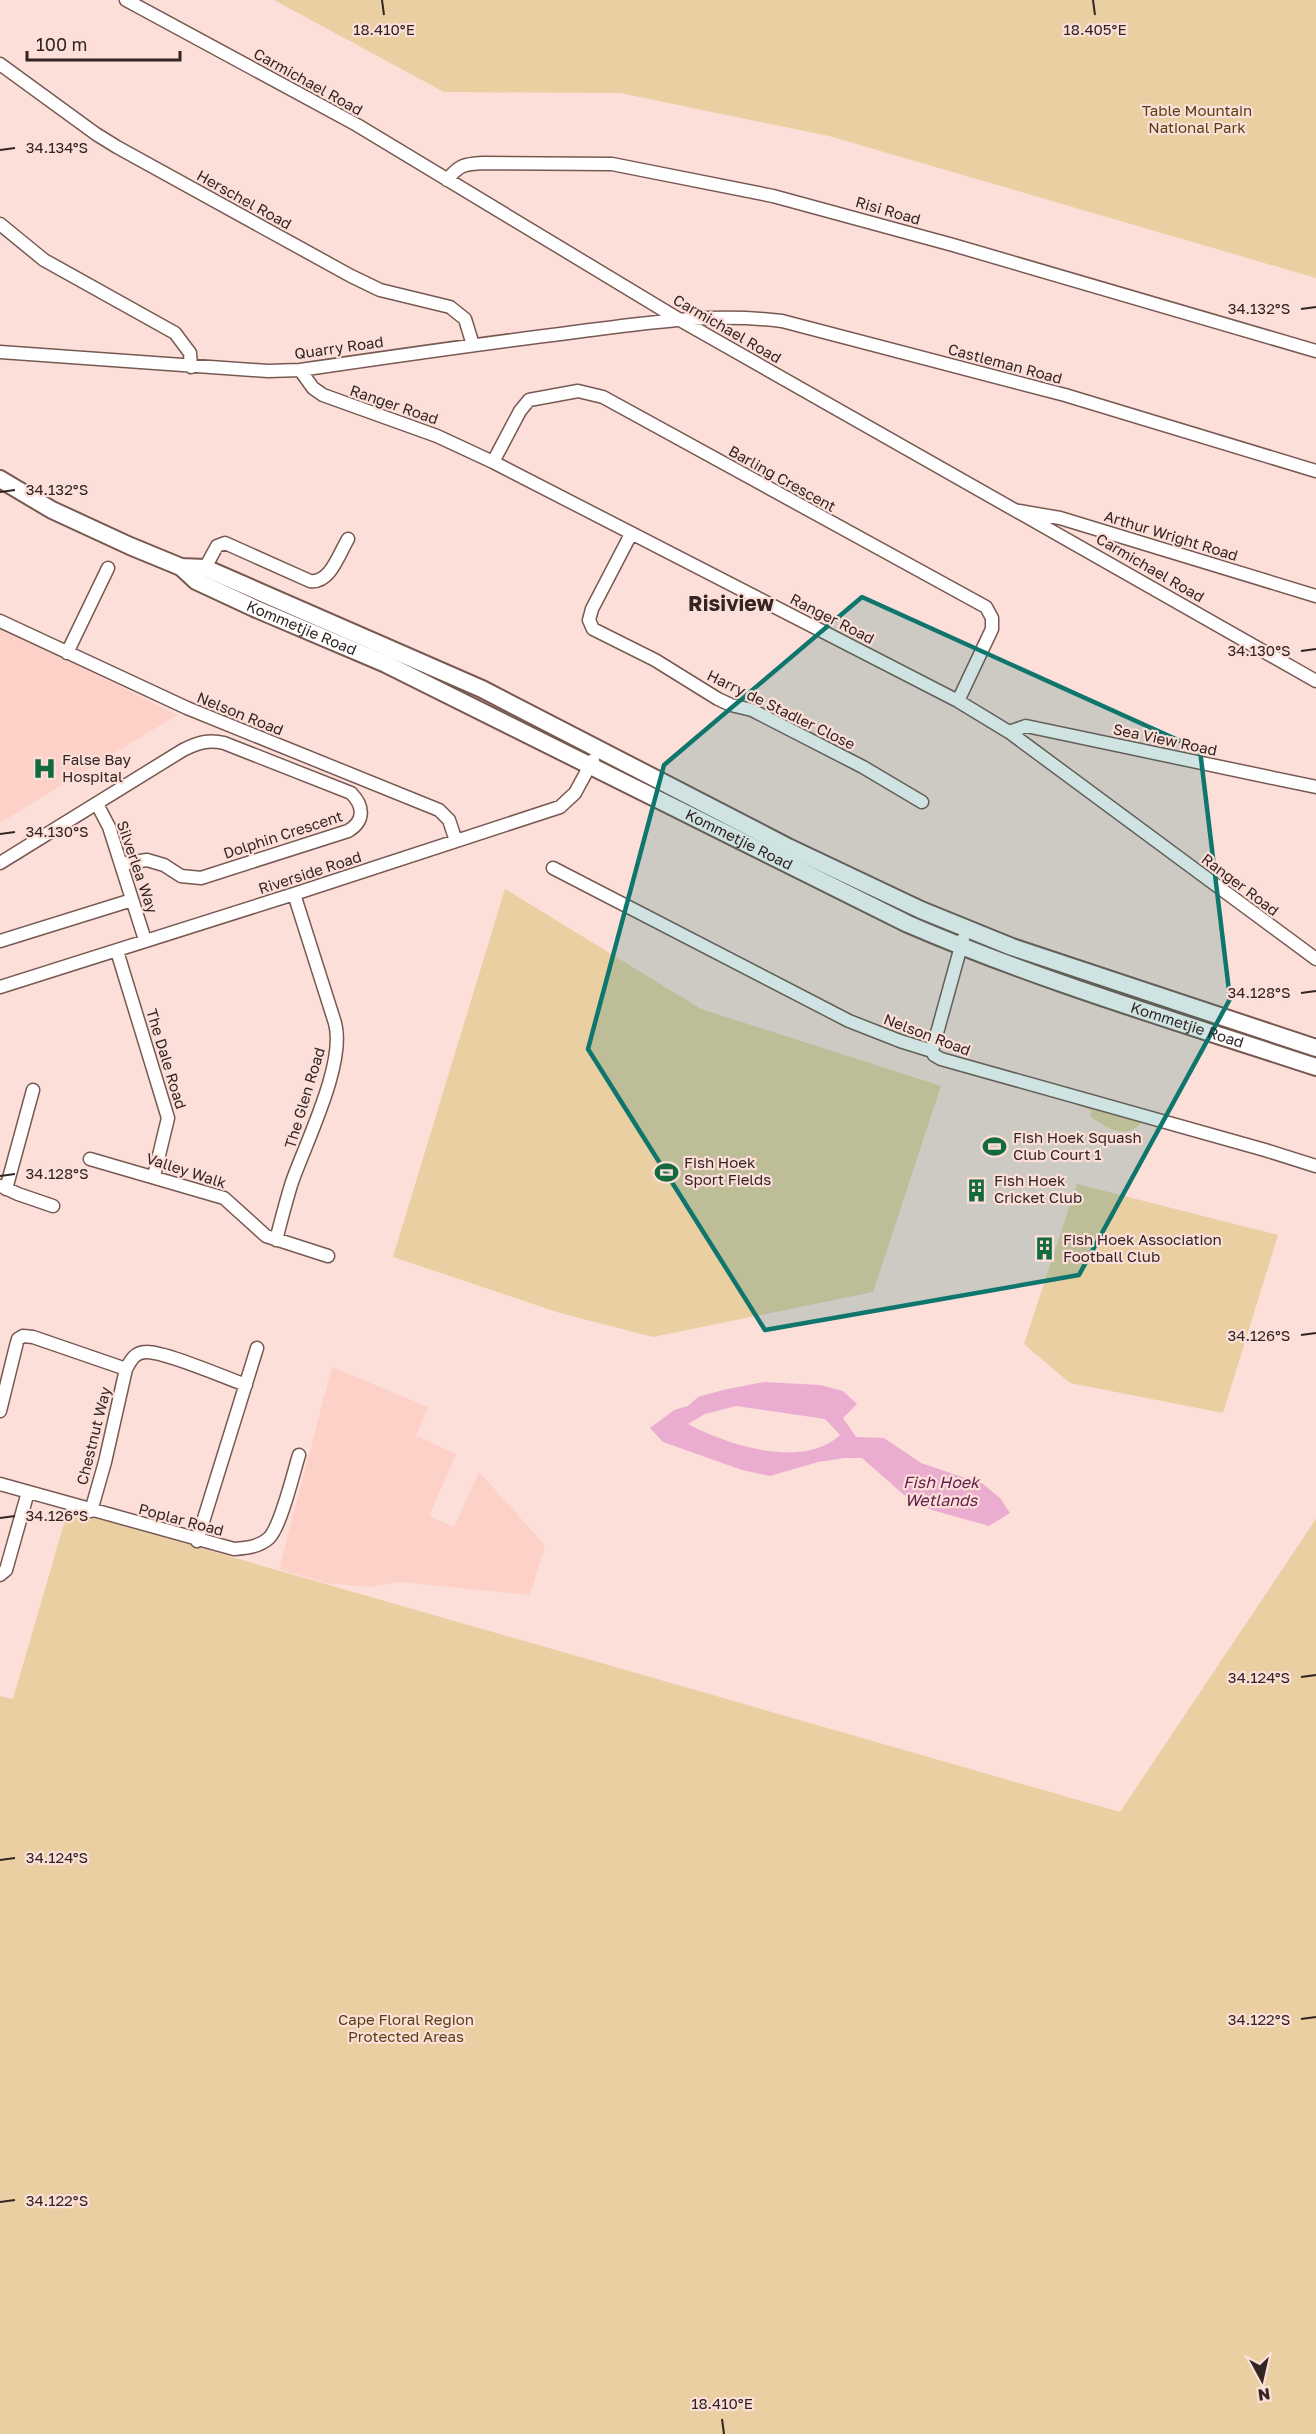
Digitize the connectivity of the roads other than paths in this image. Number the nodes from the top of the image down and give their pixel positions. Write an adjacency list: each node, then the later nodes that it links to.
1 (126, 0): 3 (street, Carmichael Road)
2 (0, 64): 6 (street, Herschel Road)
3 (447, 180): 5 (street, Carmichael Road); 7 (street, Risi Road)
4 (0, 224): 9 (street)
5 (680, 320): 6 (street, Quarry Road); 12 (street, Castleman Road); 14 (street, Carmichael Road)
6 (473, 345): 10 (street, Quarry Road)
7 (1316, 351)
8 (0, 352): 9 (street, Quarry Road)
9 (191, 367): 10 (street, Quarry Road)
10 (300, 370): 11 (street, Ranger Road)
11 (493, 462): 15 (street, Ranger Road); 24 (street, Barling Crescent)
12 (1316, 471)
13 (0, 479): 17 (main road, Kommetjie Road)
14 (1015, 511): 20 (street, Arthur Wright Road); 23 (street, Carmichael Road)
15 (631, 534): 24 (street, Ranger Road); 29 (street, Harry de Stadler Close)
16 (348, 539): 19 (street)
17 (181, 567): 19 (main road, Kommetjie Road); 27 (main road, Kommetjie Road)
18 (108, 568): 22 (street)
19 (205, 568): 26 (main road, Kommetjie Road)
20 (1316, 596)
21 (0, 621): 22 (street, Nelson Road)
22 (67, 653): 31 (street, Nelson Road)
23 (1316, 681)
24 (958, 701): 25 (street, Ranger Road)
25 (1009, 732): 28 (street, Sea View Road); 42 (street, Ranger Road)
26 (598, 748): 27 (street, Riverside Road); 37 (main road, Kommetjie Road)
27 (590, 767): 31 (street, Riverside Road); 40 (main road, Kommetjie Road)
28 (1316, 787)
29 (922, 802)
30 (97, 804): 32 (street); 33 (street, Silverlea Way); 33 (street, Dolphin Crescent)
31 (456, 841): 35 (street, Riverside Road)
32 (0, 863)
33 (121, 864): 36 (street, Silverlea Way)
34 (553, 868): 45 (street, Nelson Road)
35 (294, 894): 38 (street, Riverside Road); 53 (street, The Glen Road)
36 (132, 900): 38 (street, Silverlea Way); 39 (street)
37 (967, 929): 40 (street); 44 (main road, Kommetjie Road)
38 (146, 940): 41 (street, Riverside Road)
39 (0, 941)
40 (960, 947): 45 (street); 46 (main road, Kommetjie Road)
41 (117, 951): 43 (street, Riverside Road); 50 (street, The Dale Road)
42 (1316, 959)
43 (0, 987)
44 (1316, 1048)
45 (932, 1051): 49 (street, Nelson Road)
46 (1316, 1067)
47 (33, 1090): 51 (street)
48 (90, 1159): 50 (street, Valley Walk)
49 (1316, 1166)
50 (154, 1176): 53 (street, Valley Walk)
51 (3, 1187): 52 (street)
52 (53, 1206)
53 (276, 1240): 54 (street, Valley Walk)
54 (328, 1256)
55 (257, 1348): 57 (street)
56 (126, 1369): 57 (street); 58 (street); 62 (street, Chestnut Way)
57 (246, 1385): 63 (street)
58 (0, 1411)
59 (299, 1455): 63 (street, Poplar Road)
60 (0, 1484): 61 (street, Poplar Road)
61 (28, 1492): 62 (street, Poplar Road); 64 (street)
62 (91, 1511): 63 (street, Poplar Road)
63 (197, 1540)
64 (0, 1575)

